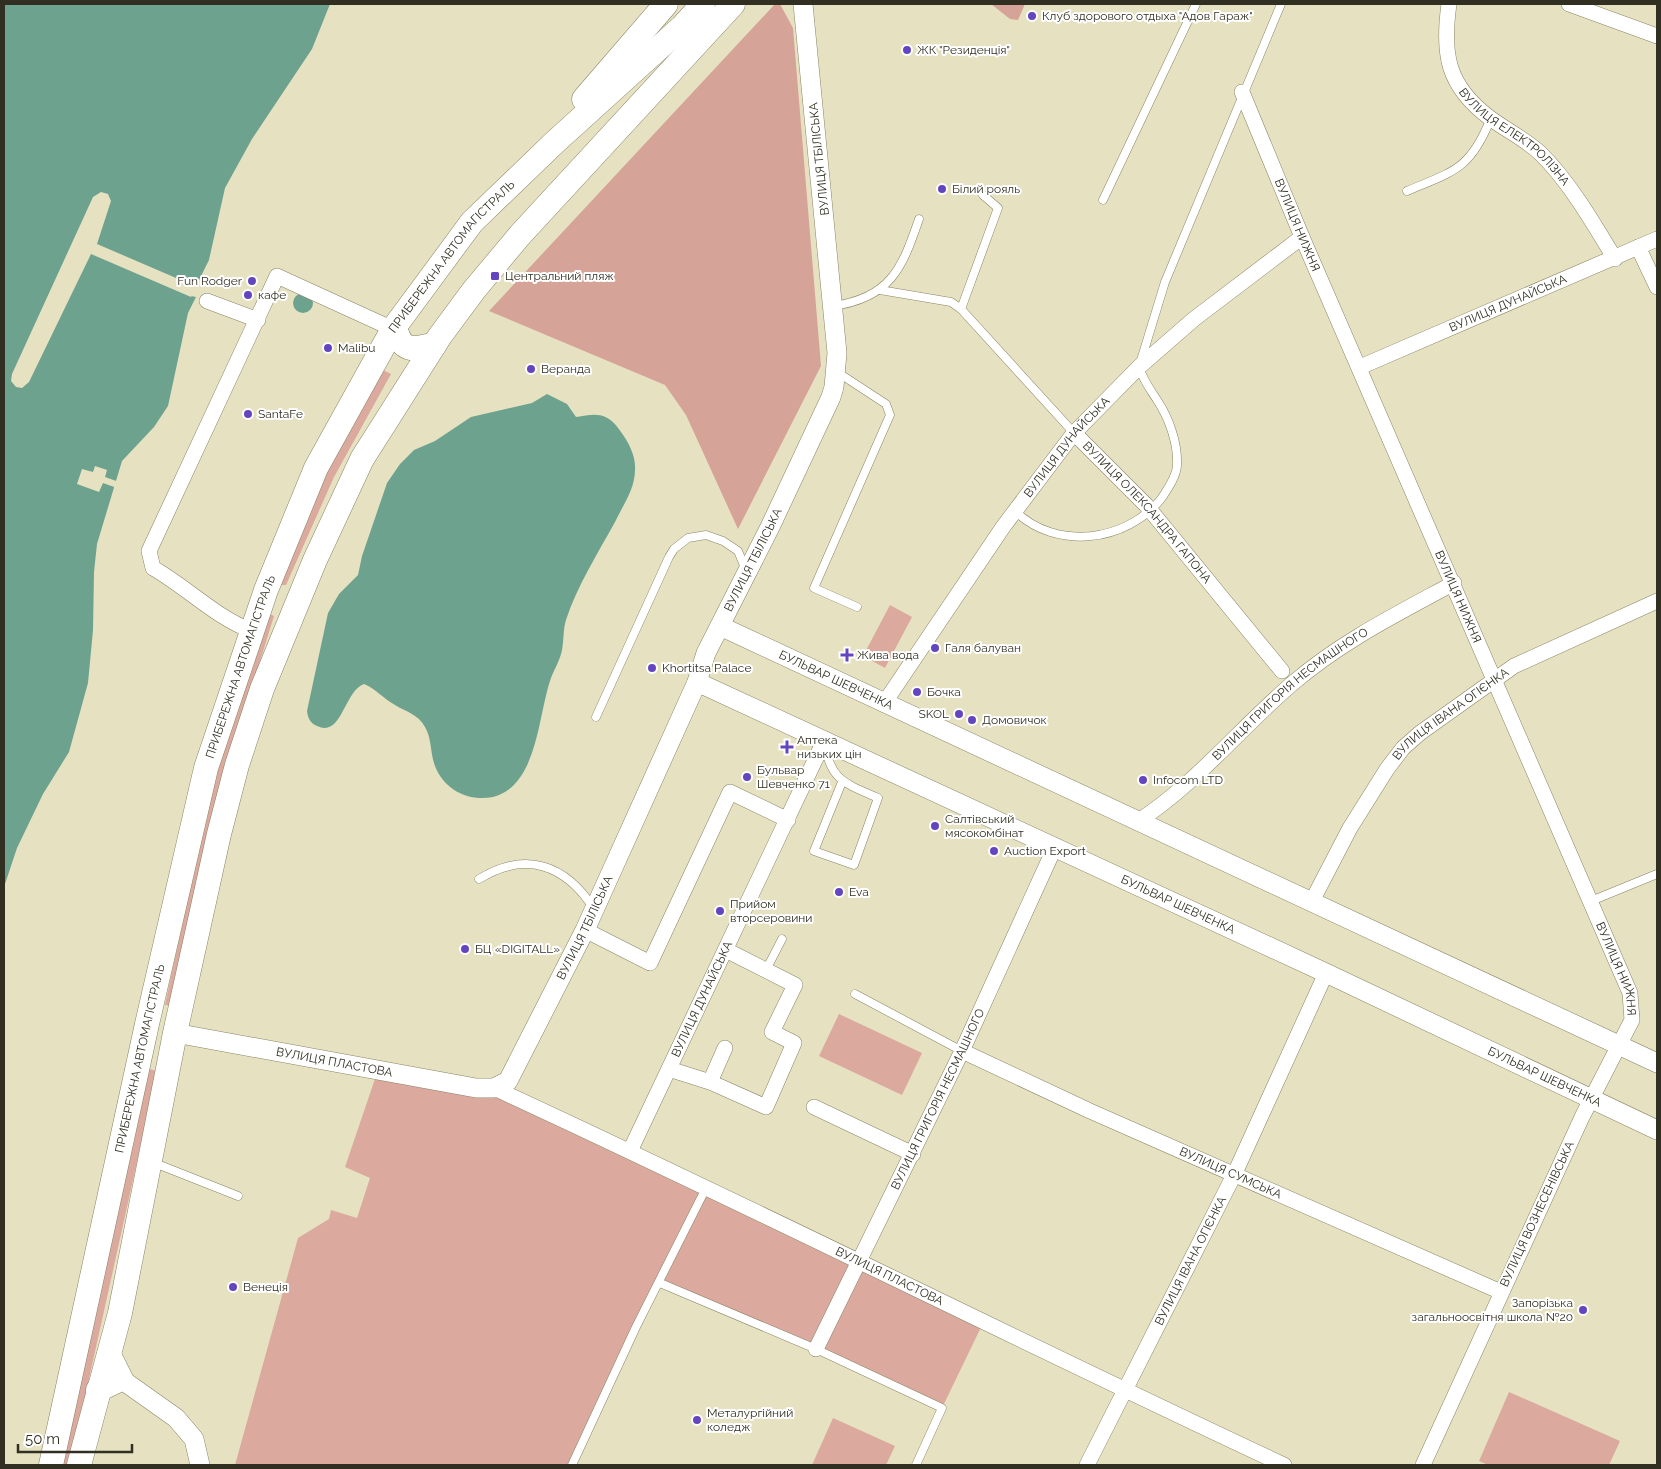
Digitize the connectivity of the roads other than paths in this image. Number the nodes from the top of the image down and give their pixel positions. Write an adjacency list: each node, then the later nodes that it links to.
1 (666, 4): 12 (main road)
2 (703, 4): 12 (main road, ПРИБЕРЕЖНА АВТОМАГІСТРАЛЬ)
3 (733, 4): 28 (main road)
4 (803, 4): 24 (street, ВУЛИЦЯ ТБІЛІСЬКА)
5 (1196, 4): 15 (lane)
6 (1281, 4): 10 (lane)
7 (1449, 4): 11 (street, ВУЛИЦЯ ЕЛЕКТРОЛІЗНА)
8 (1569, 4): 9 (street)
9 (1657, 36)
10 (1242, 92): 17 (street, ВУЛИЦЯ НИЖНЯ); 29 (lane)
11 (1490, 118): 13 (lane); 20 (street, ВУЛИЦЯ ЕЛЕКТРОЛІЗНА)
12 (514, 180): 27 (main road, ПРИБЕРЕЖНА АВТОМАГІСТРАЛЬ)
13 (1407, 191)
14 (983, 195): 25 (lane)
15 (1103, 200)
16 (919, 219): 22 (lane)
17 (1302, 237): 29 (street, ВУЛИЦЯ ДУНАЙСЬКА); 30 (street, ВУЛИЦЯ НИЖНЯ)
18 (1657, 239): 19 (street, ВУЛИЦЯ ДУНАЙСЬКА)
19 (1638, 247): 20 (street, ВУЛИЦЯ ДУНАЙСЬКА); 21 (street)
20 (1615, 259): 30 (street, ВУЛИЦЯ ДУНАЙСЬКА)
21 (1657, 287)
22 (880, 290): 24 (lane); 25 (lane, ВУЛИЦЯ ОЛЕКСАНДРА ГАПОНА)
23 (207, 301): 26 (street)
24 (833, 306): 31 (street, ВУЛИЦЯ ТБІЛІСЬКА)
25 (960, 309): 34 (lane, ВУЛИЦЯ ОЛЕКСАНДРА ГАПОНА)
26 (258, 320): 27 (street); 43 (street)
27 (394, 328): 28 (main road); 32 (main road, ПРИБЕРЕЖНА АВТОМАГІСТРАЛЬ)
28 (435, 344): 33 (main road)
29 (1139, 367): 34 (street, ВУЛИЦЯ ДУНАЙСЬКА); 35 (lane)
30 (1360, 367): 40 (street, ВУЛИЦЯ НИЖНЯ)
31 (836, 371): 38 (street, ВУЛИЦЯ ТБІЛІСЬКА); 42 (lane)
32 (368, 373): 33 (main road); 37 (main road, ПРИБЕРЕЖНА АВТОМАГІСТРАЛЬ)
33 (402, 393): 39 (main road)
34 (1074, 433): 35 (street, ВУЛИЦЯ ОЛЕКСАНДРА ГАПОНА); 36 (street, ВУЛИЦЯ ДУНАЙСЬКА)
35 (1150, 510): 36 (lane); 46 (street, ВУЛИЦЯ ОЛЕКСАНДРА ГАПОНА)
36 (1015, 511): 49 (street, ВУЛИЦЯ ДУНАЙСЬКА)
37 (274, 572): 39 (main road); 43 (main road, ПРИБЕРЕЖНА АВТОМАГІСТРАЛЬ)
38 (747, 572): 44 (street, ВУЛИЦЯ ТБІЛІСЬКА); 50 (lane)
39 (306, 580): 45 (main road)
40 (1454, 583): 47 (street, ВУЛИЦЯ НИЖНЯ); 54 (street, ВУЛИЦЯ ГРИГОРІЯ НЕСМАШНОГО)
41 (1657, 601): 47 (street, ВУЛИЦЯ ІВАНА ОГІЄНКА)
42 (857, 607)
43 (255, 622): 45 (main road); 67 (main road, ПРИБЕРЕЖНА АВТОМАГІСТРАЛЬ)
44 (720, 626): 48 (street, ВУЛИЦЯ ТБІЛІСЬКА); 49 (street, БУЛЬВАР ШЕВЧЕНКА)
45 (285, 632): 68 (main road)
46 (1282, 671)
47 (1494, 678): 58 (street, ВУЛИЦЯ НИЖНЯ); 59 (street, ВУЛИЦЯ ІВАНА ОГІЄНКА)
48 (697, 682): 51 (street, БУЛЬВАР ШЕВЧЕНКА); 60 (street, ВУЛИЦЯ ТБІЛІСЬКА)
49 (885, 705): 54 (street, БУЛЬВАР ШЕВЧЕНКА)
50 (596, 717)
51 (825, 739): 52 (lane); 53 (street, ВУЛИЦЯ ДУНАЙСЬКА); 55 (street, БУЛЬВАР ШЕВЧЕНКА)
52 (842, 782): 52 (lane)
53 (788, 820): 61 (street); 63 (street, ВУЛИЦЯ ДУНАЙСЬКА)
54 (1137, 822): 59 (street, БУЛЬВАР ШЕВЧЕНКА)
55 (1054, 849): 65 (street, БУЛЬВАР ШЕВЧЕНКА); 71 (street, ВУЛИЦЯ ГРИГОРІЯ НЕСМАШНОГО)
56 (1657, 874): 58 (lane)
57 (479, 879): 60 (lane)
58 (1591, 901): 69 (street, ВУЛИЦЯ НИЖНЯ)
59 (1312, 903): 69 (street, БУЛЬВАР ШЕВЧЕНКА)
60 (594, 909): 61 (street, ВУЛИЦЯ ТБІЛІСЬКА)
61 (585, 930): 75 (street, ВУЛИЦЯ ТБІЛІСЬКА)
62 (782, 940): 64 (lane)
63 (726, 950): 64 (street); 73 (street, ВУЛИЦЯ ДУНАЙСЬКА)
64 (766, 970): 74 (street)
65 (1326, 973): 76 (street, БУЛЬВАР ШЕВЧЕНКА); 82 (street, ВУЛИЦЯ ІВАНА ОГІЄНКА)
66 (855, 994): 71 (lane)
67 (146, 1028): 68 (main road); 93 (main road, ПРИБЕРЕЖНА АВТОМАГІСТРАЛЬ)
68 (175, 1033): 75 (street, ВУЛИЦЯ ПЛАСТОВА); 81 (main road)
69 (1618, 1044): 72 (street, БУЛЬВАР ШЕВЧЕНКА); 76 (street, ВУЛИЦЯ НИЖНЯ)
70 (725, 1048): 74 (street)
71 (962, 1051): 80 (street, ВУЛИЦЯ ГРИГОРІЯ НЕСМАШНОГО); 82 (street, ВУЛИЦЯ СУМСЬКА)
72 (1657, 1063)
73 (669, 1068): 74 (street); 79 (street, ВУЛИЦЯ ДУНАЙСЬКА)
74 (710, 1082)
75 (501, 1084): 79 (street, ВУЛИЦЯ ПЛАСТОВА)
76 (1591, 1100): 78 (street, БУЛЬВАР ШЕВЧЕНКА); 87 (street, ВУЛИЦЯ ВОЗНЕСЕНІВСЬКА)
77 (814, 1107): 80 (street)
78 (1657, 1130)
79 (630, 1151): 83 (street, ВУЛИЦЯ ПЛАСТОВА)
80 (913, 1154): 85 (street, ВУЛИЦЯ ГРИГОРІЯ НЕСМАШНОГО)
81 (150, 1161): 84 (lane); 89 (main road)
82 (1235, 1173): 87 (street, ВУЛИЦЯ СУМСЬКА); 92 (street, ВУЛИЦЯ ІВАНА ОГІЄНКА)
83 (706, 1188): 85 (street, ВУЛИЦЯ ПЛАСТОВА); 86 (lane)
84 (238, 1196)
85 (857, 1262): 88 (street, ВУЛИЦЯ ГРИГОРІЯ НЕСМАШНОГО); 92 (street, ВУЛИЦЯ ПЛАСТОВА)
86 (660, 1283): 88 (lane); 96 (lane)
87 (1501, 1292): 100 (street, ВУЛИЦЯ ВОЗНЕСЕНІВСЬКА)
88 (816, 1349): 97 (lane)
89 (109, 1355): 90 (main road); 91 (main road)
90 (121, 1379): 91 (main road); 95 (street)
91 (98, 1390): 94 (main road)
92 (1123, 1390): 98 (street, ВУЛИЦЯ ІВАНА ОГІЄНКА); 99 (street, ВУЛИЦЯ ПЛАСТОВА)
93 (52, 1465)
94 (79, 1465)
95 (200, 1465)
96 (572, 1465)
97 (916, 1465)
98 (1087, 1465)
99 (1284, 1465)
100 (1424, 1465)

